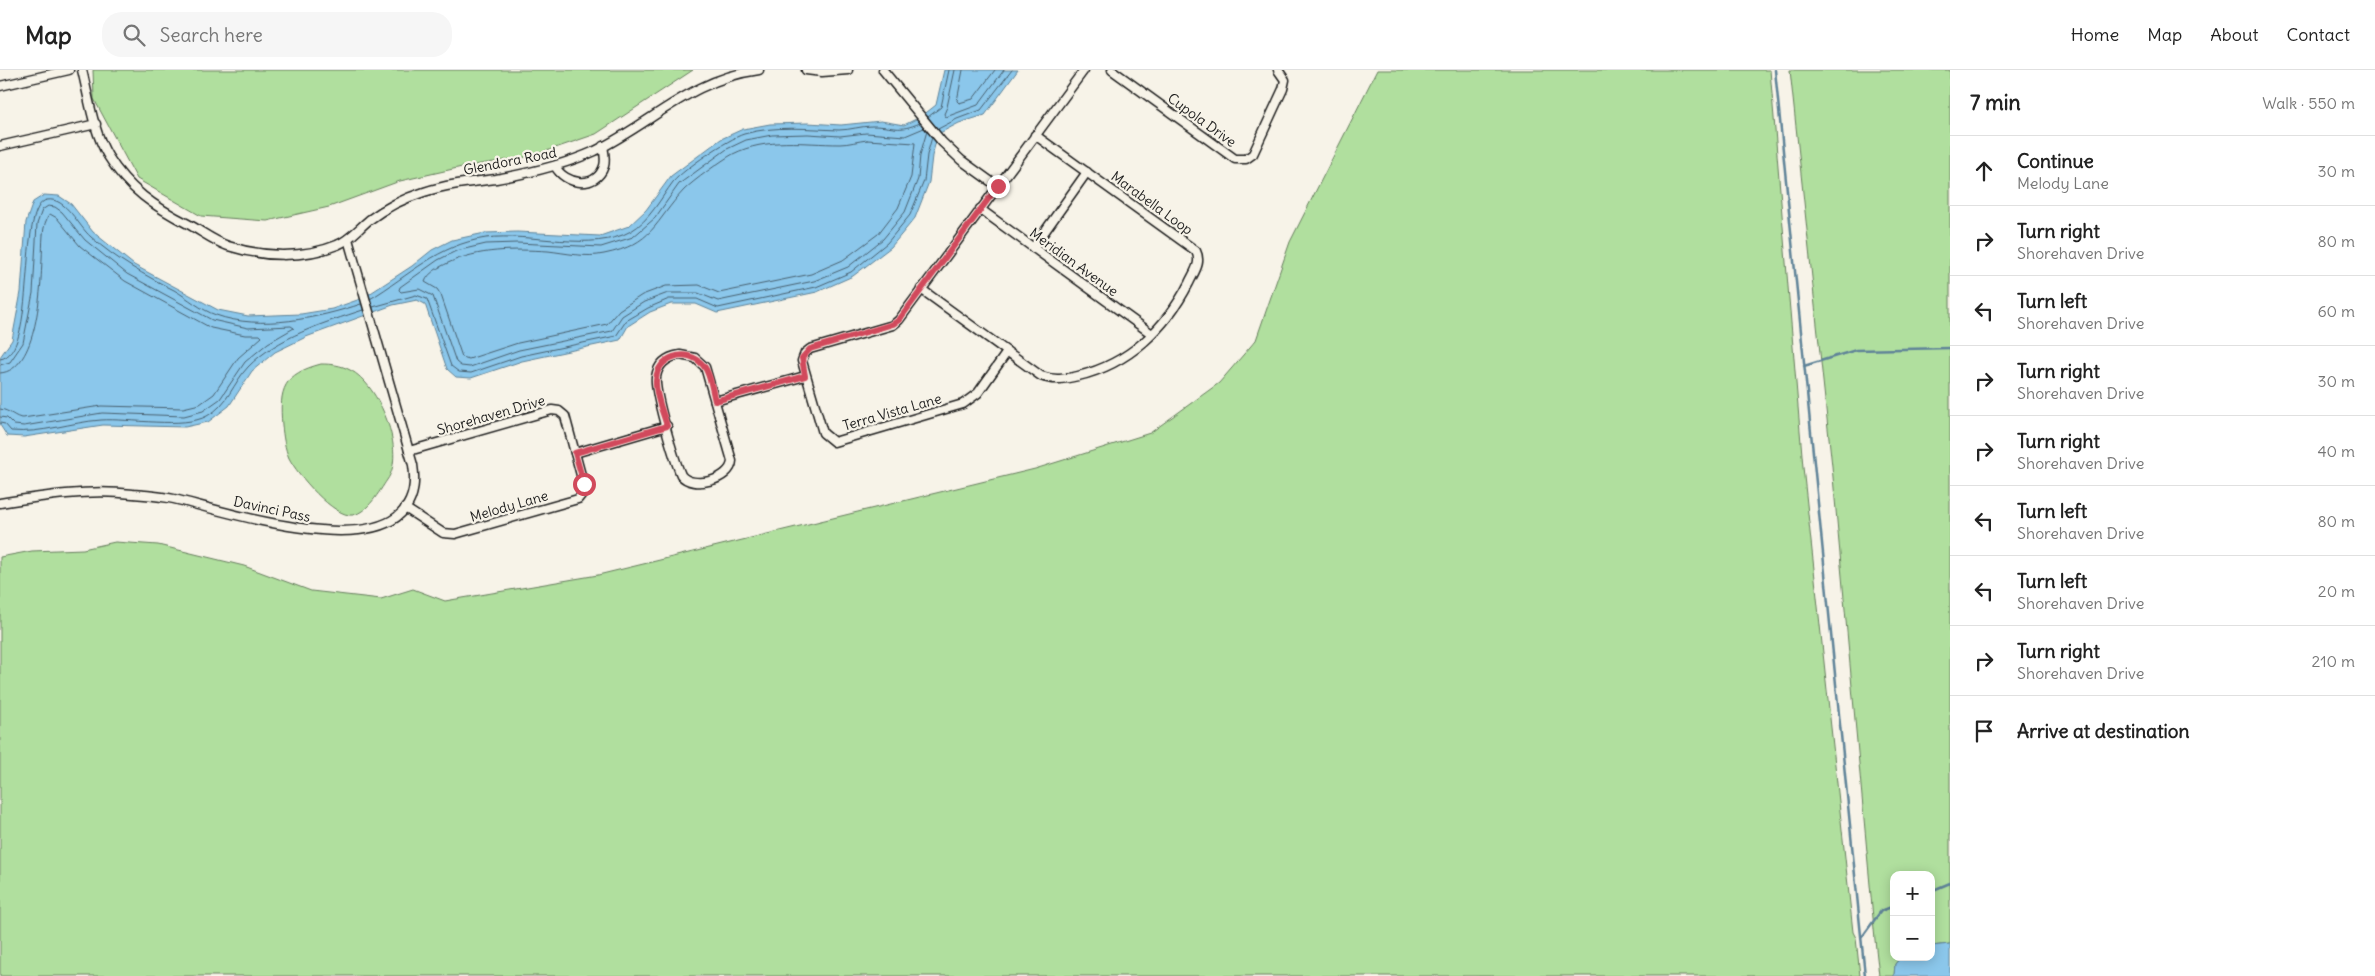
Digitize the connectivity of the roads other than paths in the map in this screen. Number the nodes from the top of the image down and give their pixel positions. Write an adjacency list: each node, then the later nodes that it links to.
1 (69, 70): 10 (street)
2 (82, 70): 11 (street, Glendora Road)
3 (759, 70): 14 (street, Glendora Road)
4 (806, 70): 5 (street)
5 (848, 70)
6 (883, 70): 17 (street)
7 (1084, 70): 12 (street)
8 (1112, 70): 9 (street, Cupola Drive)
9 (1278, 70)
10 (0, 86)
11 (96, 124): 13 (street); 19 (street, Glendora Road)
12 (1035, 135): 16 (street, Marabella Loop); 17 (street)
13 (0, 146)
14 (603, 146): 15 (street, Glendora Road); 15 (street)
15 (555, 166): 19 (street, Glendora Road)
16 (1088, 172): 20 (street); 22 (street, Marabella Loop)
17 (998, 186): 18 (street)
18 (980, 209): 20 (street, Meridian Avenue); 21 (street)
19 (348, 239): 27 (street)
20 (1033, 248): 22 (street, Meridian Avenue)
21 (921, 289): 23 (street, Marabella Loop); 24 (street)
22 (1152, 334): 23 (street, Marabella Loop)
23 (1007, 352): 24 (street, Terra Vista Lane)
24 (805, 376): 25 (street)
25 (715, 401): 26 (street); 26 (street)
26 (667, 426): 28 (street)
27 (409, 451): 28 (street, Shorehaven Drive); 30 (street)
28 (575, 453): 30 (street, Melody Lane)
29 (0, 503): 30 (street, Davinci Pass)
30 (405, 508)

